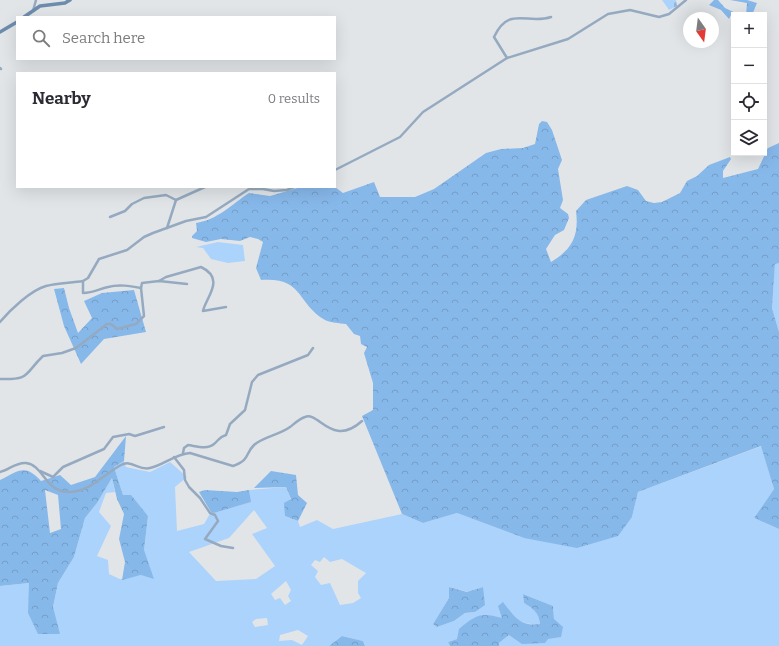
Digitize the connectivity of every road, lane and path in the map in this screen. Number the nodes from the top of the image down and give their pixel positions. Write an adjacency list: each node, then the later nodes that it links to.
1 (70, 0): 4 (street)
2 (686, 0): 10 (street)
3 (36, 1): 4 (street); 5 (street)
4 (40, 6): 5 (street)
5 (33, 11): 6 (street)
6 (26, 16)
7 (551, 18): 10 (street)
8 (16, 23): 9 (street)
9 (0, 32)
10 (506, 58): 11 (street)
11 (336, 169)
12 (203, 188): 14 (street)
13 (292, 188): 16 (street)
14 (176, 200): 15 (street); 16 (street)
15 (110, 217)
16 (166, 228): 17 (street)
17 (83, 281): 20 (street); 22 (street)
18 (159, 281): 19 (street); 20 (street); 21 (street)
19 (187, 284)
20 (141, 288): 24 (street)
21 (226, 307)
22 (0, 322)
23 (313, 348): 27 (street)
24 (0, 379)
25 (362, 422): 27 (street)
26 (164, 427): 29 (street)
27 (182, 453): 28 (street)
28 (174, 457): 29 (street); 31 (street)
29 (33, 465): 30 (street)
30 (0, 472)
31 (233, 548)

